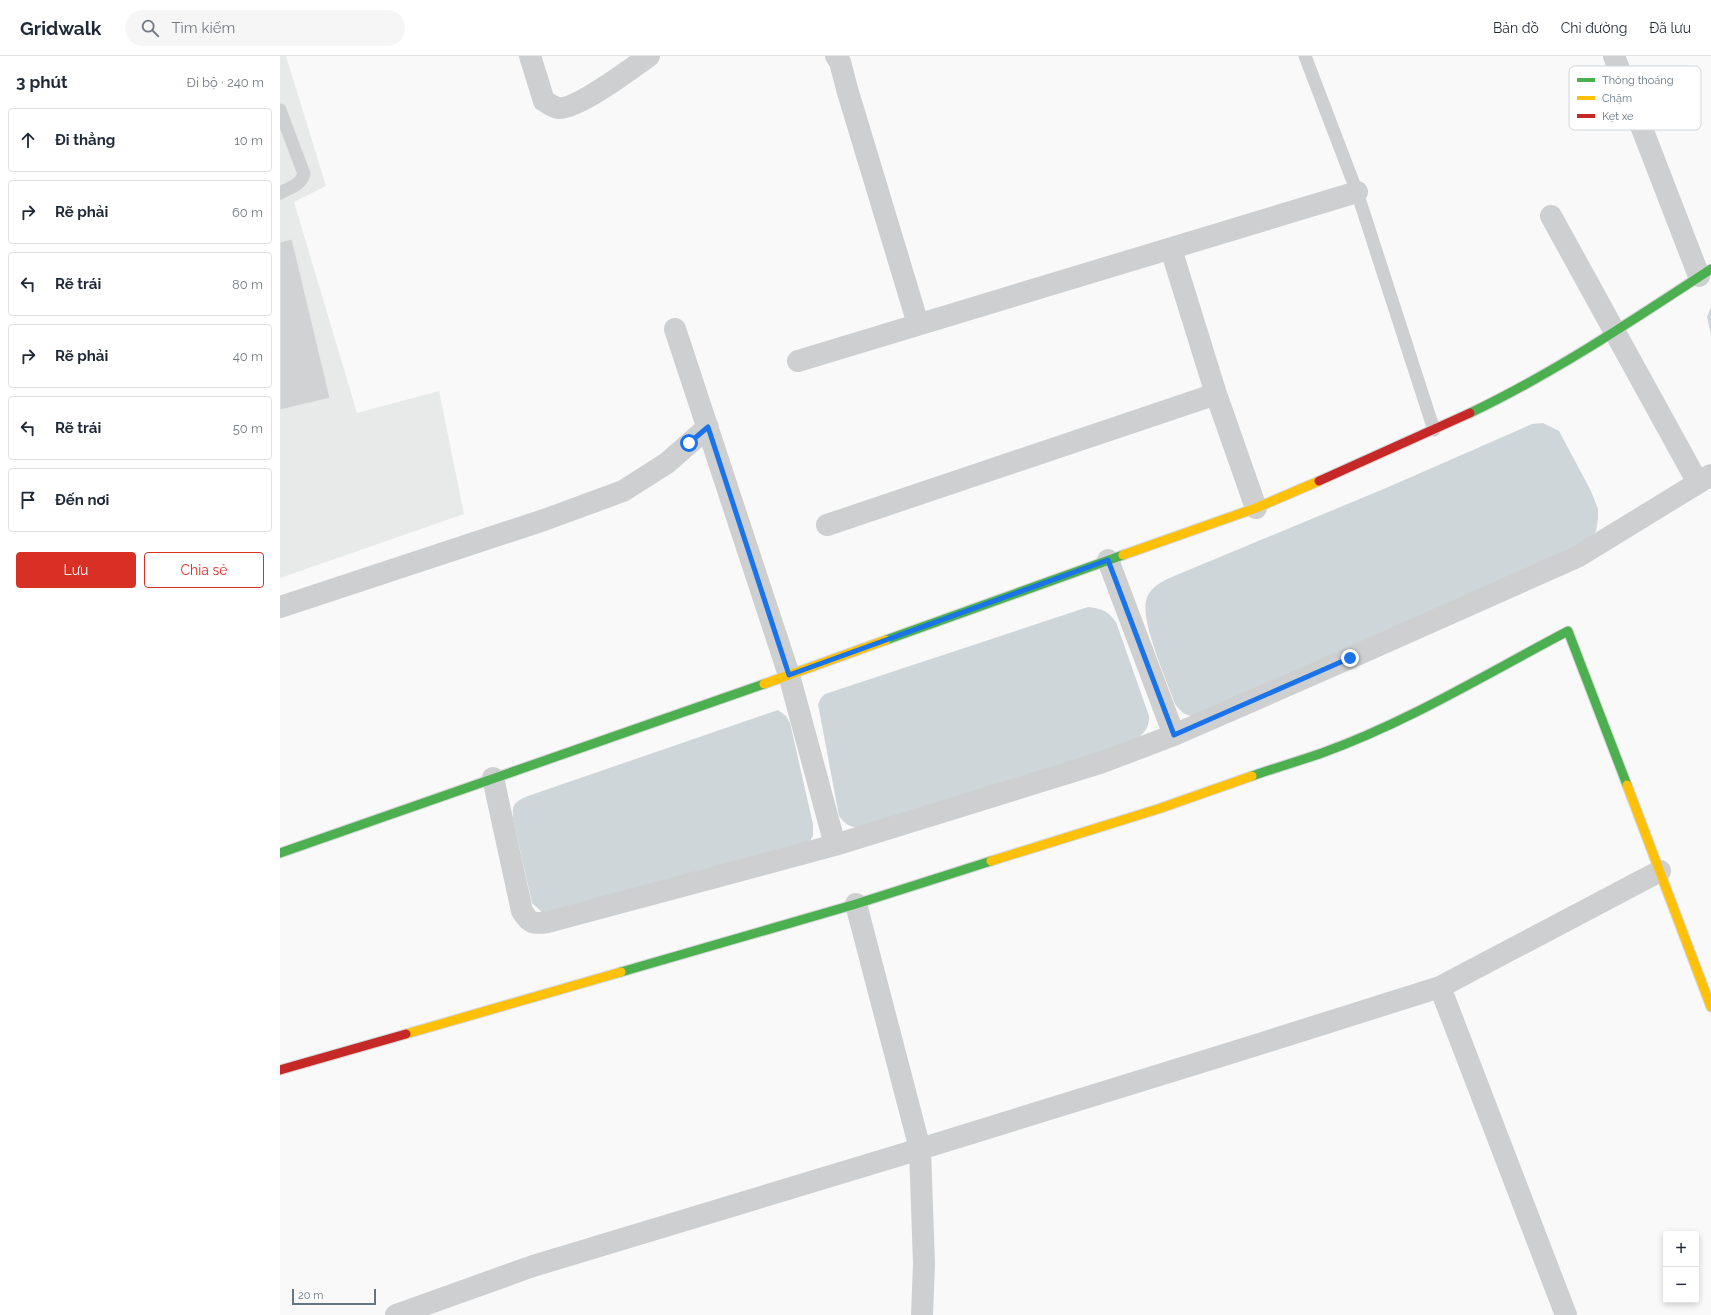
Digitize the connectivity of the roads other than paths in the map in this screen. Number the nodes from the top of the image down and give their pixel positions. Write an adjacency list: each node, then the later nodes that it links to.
1 (530, 56): 2 (street)
2 (649, 56)
3 (836, 56): 14 (street)
4 (1305, 56): 9 (lane)
5 (1614, 56): 6 (street)
6 (1618, 66)
7 (280, 110): 10 (lane)
8 (1645, 130): 13 (street)
9 (1357, 192): 12 (street); 20 (lane)
10 (280, 193)
11 (1551, 216): 16 (street)
12 (1171, 249): 14 (street); 18 (street)
13 (1705, 272): 16 (street)
14 (918, 324): 17 (street)
15 (675, 329): 19 (street)
16 (1615, 331): 20 (street); 21 (street)
17 (798, 361)
18 (1216, 394): 22 (street); 23 (street)
19 (708, 427): 25 (street); 26 (street)
20 (1434, 430): 22 (street)
21 (1705, 479): 27 (street)
22 (1256, 508): 24 (street)
23 (827, 524)
24 (1108, 560): 26 (street); 27 (street)
25 (280, 607)
26 (789, 675): 28 (street); 29 (street)
27 (1174, 735): 29 (street)
28 (493, 778): 29 (street); 30 (street)
29 (835, 845)
30 (280, 853)
31 (1660, 871): 32 (street); 33 (street); 34 (street)
32 (856, 904): 35 (street); 36 (street)
33 (1440, 987): 36 (street); 39 (street)
34 (1711, 1007)
35 (280, 1070)
36 (920, 1149): 37 (street); 38 (street)
37 (396, 1315)
38 (922, 1315)
39 (1566, 1315)

